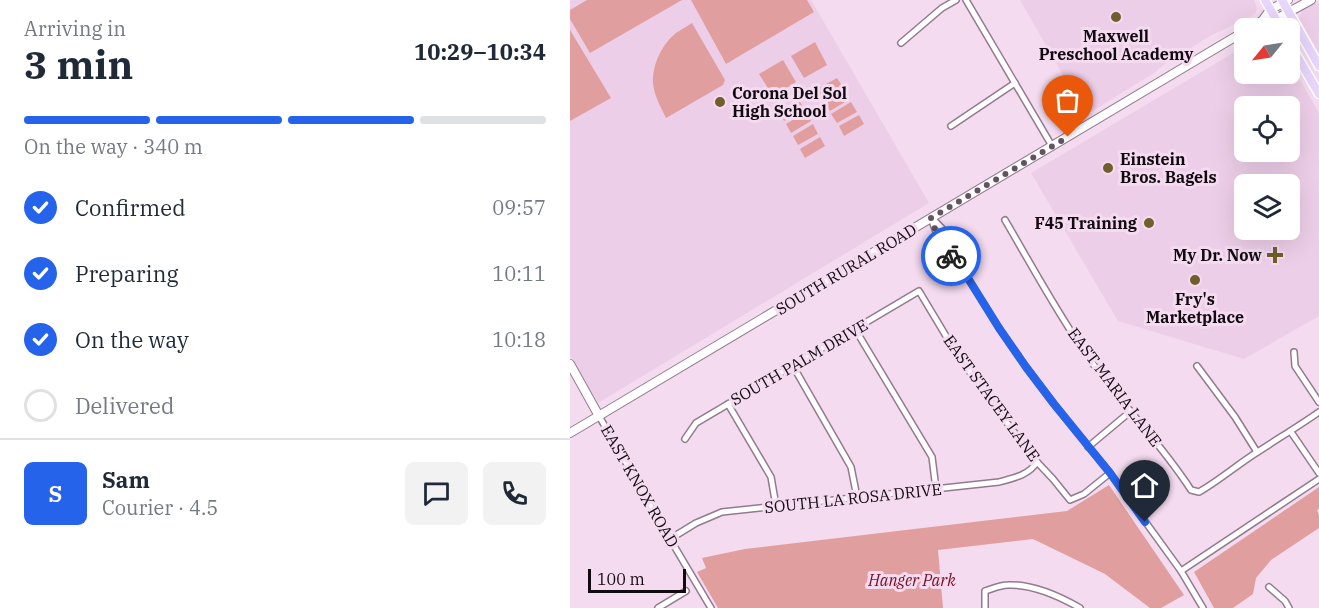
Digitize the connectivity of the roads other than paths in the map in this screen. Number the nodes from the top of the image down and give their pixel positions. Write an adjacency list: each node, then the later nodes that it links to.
1 (956, 0): 10 (street)
2 (966, 0): 13 (street)
3 (1265, 0): 5 (main road)
4 (1311, 0): 6 (main road)
5 (1280, 4): 6 (main road); 6 (main road); 7 (main road)
6 (1282, 16): 8 (main road); 12 (main road)
7 (1265, 18)
8 (1274, 18)
9 (1234, 38): 16 (main road, SOUTH RURAL ROAD)
10 (901, 43)
11 (1300, 61): 14 (main road)
12 (1319, 66)
13 (1015, 83): 15 (street); 16 (street)
14 (1319, 94)
15 (951, 126)
16 (1052, 146): 17 (main road, SOUTH RURAL ROAD)
17 (931, 218): 29 (main road, SOUTH RURAL ROAD); 33 (street)
18 (1005, 220): 27 (street, EAST MARIA LANE)
19 (920, 291): 20 (street, SOUTH PALM DRIVE); 35 (street, EAST STACEY LANE)
20 (855, 329): 23 (street, SOUTH PALM DRIVE); 39 (street)
21 (1294, 352): 25 (street)
22 (570, 364): 29 (main road, EAST KNOX ROAD)
23 (793, 366): 26 (street, SOUTH PALM DRIVE); 40 (street)
24 (1197, 366): 34 (street)
25 (1319, 402)
26 (728, 404): 32 (street, SOUTH PALM DRIVE); 41 (street)
27 (1131, 411): 33 (street); 34 (street, EAST MARIA LANE)
28 (1319, 412): 30 (street)
29 (599, 416): 31 (main road, SOUTH RURAL ROAD); 42 (street, EAST KNOX ROAD)
30 (1291, 432): 34 (street); 37 (street)
31 (570, 433)
32 (685, 439)
33 (1088, 447): 36 (street)
34 (1257, 452)
35 (1037, 462): 36 (street, EAST STACEY LANE); 39 (street, SOUTH LA ROSA DRIVE)
36 (1110, 473): 43 (street)
37 (1319, 473)
38 (1319, 479): 43 (street)
39 (936, 489): 40 (street, SOUTH LA ROSA DRIVE)
40 (857, 497): 41 (street, SOUTH LA ROSA DRIVE)
41 (776, 506): 42 (street, SOUTH LA ROSA DRIVE)
42 (669, 539): 47 (street, EAST KNOX ROAD)
43 (1181, 571): 50 (street)
44 (1269, 587): 51 (street)
45 (686, 591): 46 (street)
46 (658, 608)
47 (711, 608)
48 (985, 608): 49 (street)
49 (1080, 608)
50 (1203, 608)
51 (1289, 608)

